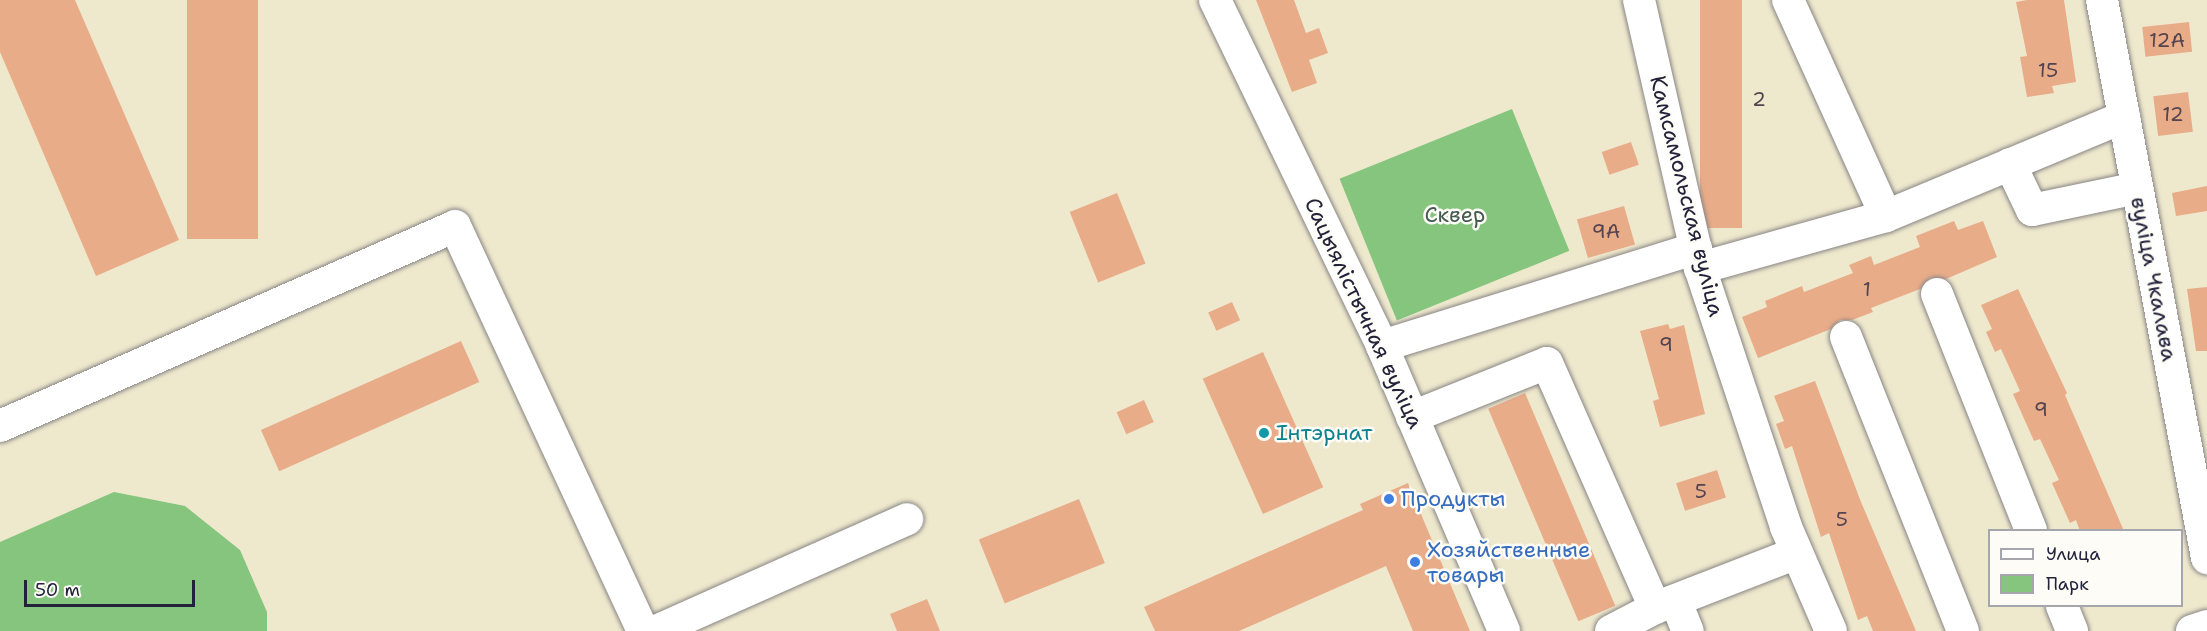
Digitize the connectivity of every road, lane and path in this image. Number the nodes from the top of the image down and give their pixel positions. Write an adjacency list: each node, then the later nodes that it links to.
1 (1215, 0): 12 (street, Сацыялістычная вуліца)
2 (1639, 0): 9 (street, Камсамольская вуліца)
3 (1788, 0): 8 (street)
4 (2102, 0): 5 (street, вуліца Чкалава)
5 (2124, 117): 6 (street); 7 (street, вуліца Чкалава)
6 (2010, 164): 7 (street); 8 (street)
7 (2137, 188): 18 (street, вуліца Чкалава)
8 (1886, 216): 9 (street)
9 (1698, 258): 12 (street); 17 (street, Камсамольская вуліца)
10 (1936, 294): 16 (street)
11 (1846, 337): 28 (street)
12 (1382, 346): 13 (street, Сацыялістычная вуліца)
13 (1412, 417): 19 (street); 24 (street, Сацыялістычная вуліца)
14 (0, 426): 22 (street)
15 (908, 519): 23 (street)
16 (2030, 529)
17 (1792, 540): 19 (street); 27 (street, Камсамольская вуліца)
18 (2207, 558)
19 (1665, 605): 25 (street); 26 (street)
20 (2062, 607): 29 (street)
21 (2207, 626): 30 (street)
22 (643, 631)
23 (656, 631)
24 (1504, 631)
25 (1611, 631)
26 (1688, 631)
27 (1831, 631)
28 (1963, 631)
29 (2072, 631)
30 (2192, 631)

